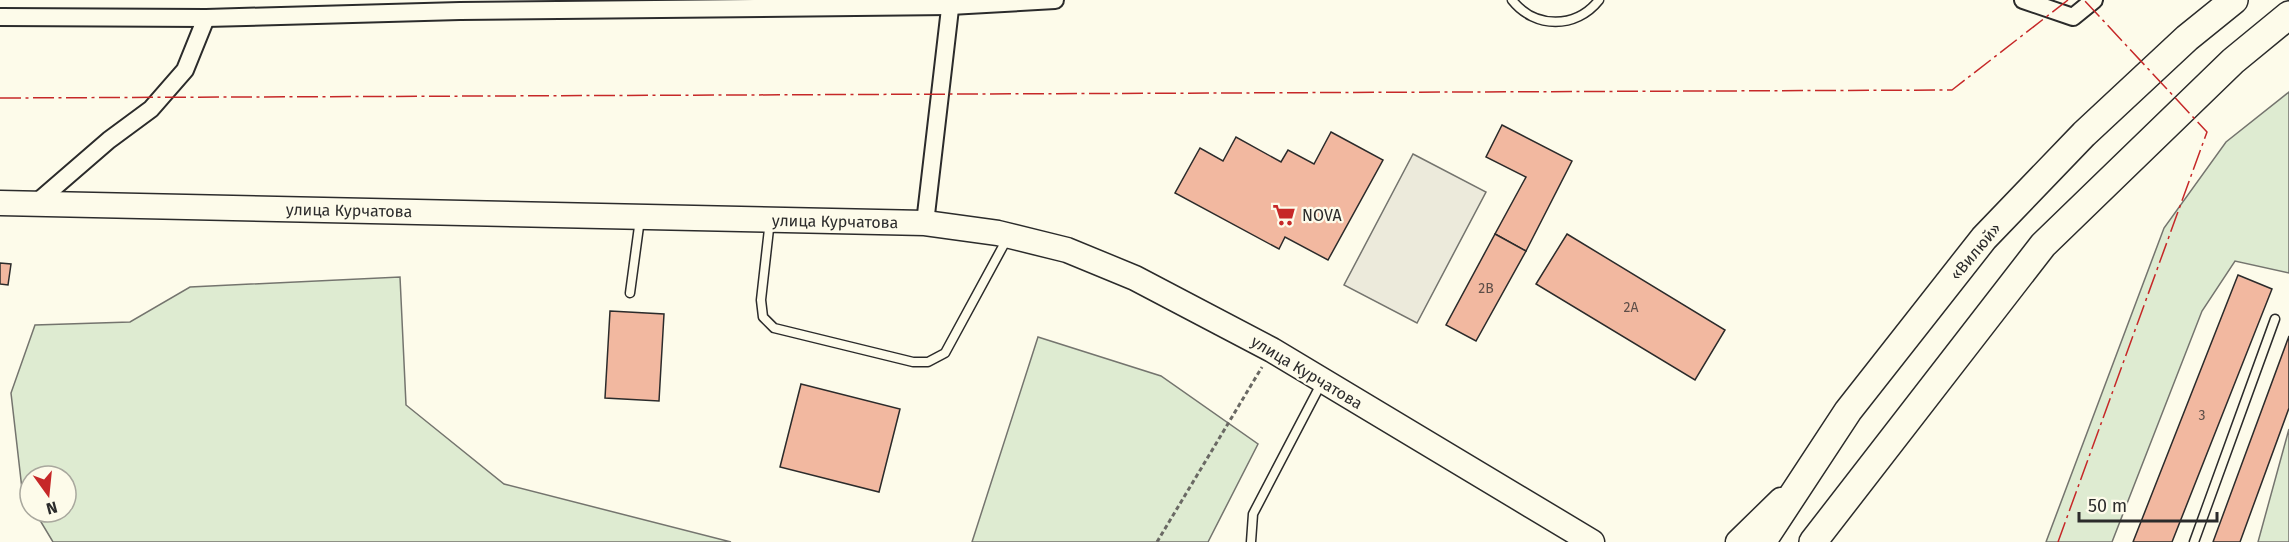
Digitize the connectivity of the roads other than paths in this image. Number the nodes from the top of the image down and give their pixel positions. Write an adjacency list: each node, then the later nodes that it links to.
1 (1054, 0): 7 (street)
2 (1512, 0): 3 (lane)
3 (1599, 0)
4 (2023, 0): 5 (street)
5 (2094, 0)
6 (2234, 0): 21 (highway, «Вилюй»)
7 (950, 3): 8 (street); 16 (street)
8 (460, 6): 11 (street)
9 (2289, 15): 26 (highway)
10 (0, 17): 11 (street)
11 (206, 18): 13 (street)
12 (0, 202): 13 (main road, улица Курчатова)
13 (35, 204): 14 (main road, улица Курчатова)
14 (640, 217): 15 (main road, улица Курчатова); 18 (lane)
15 (770, 220): 16 (main road, улица Курчатова); 17 (lane)
16 (925, 223): 17 (main road, улица Курчатова)
17 (1009, 236): 20 (main road, улица Курчатова)
18 (630, 293)
19 (2275, 319): 27 (lane)
20 (1322, 382): 22 (lane); 23 (main road, улица Курчатова)
21 (1804, 478): 24 (main road); 25 (highway, «Вилюй»)
22 (1252, 541)
23 (1592, 542)
24 (1738, 542)
25 (1762, 542)
26 (1813, 542)
27 (2194, 542)

